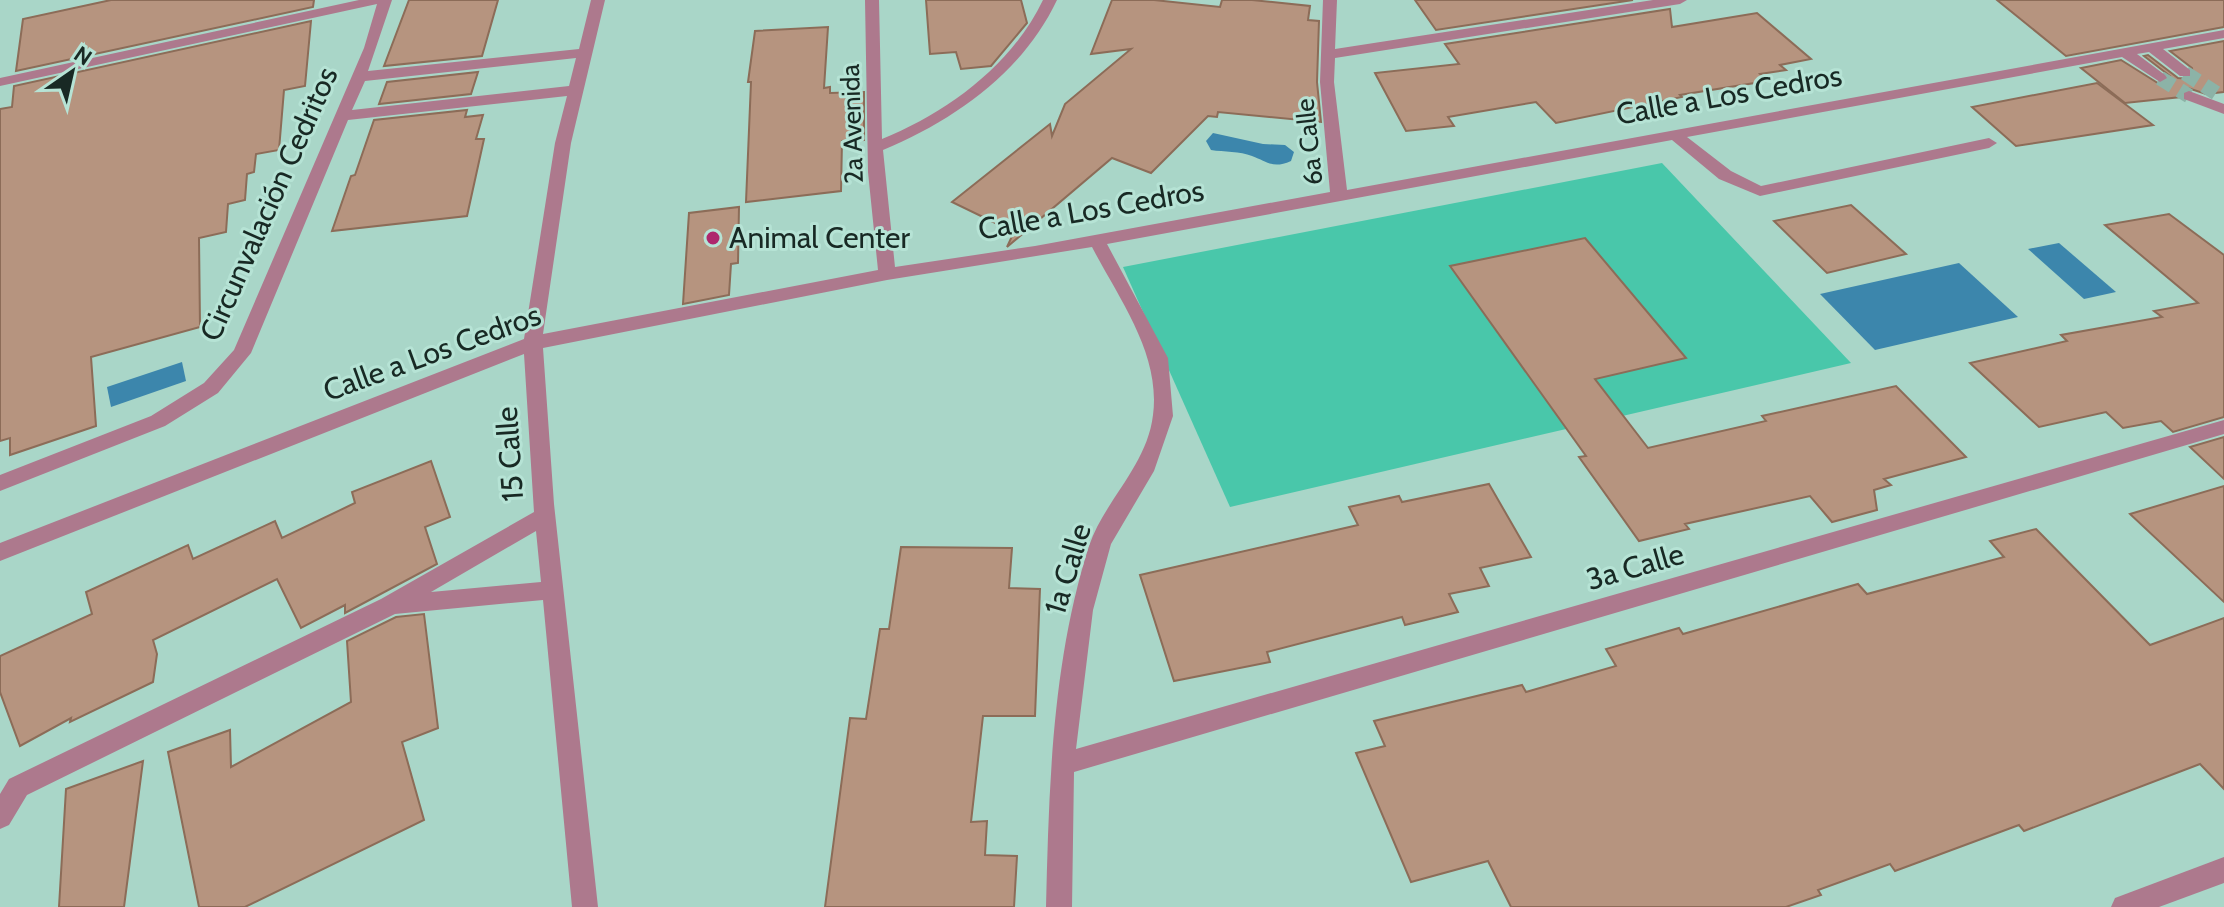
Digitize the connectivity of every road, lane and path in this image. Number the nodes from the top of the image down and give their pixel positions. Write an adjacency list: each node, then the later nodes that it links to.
1 (378, 0): 16 (street)
2 (385, 0): 14 (street, Circunvalación Cedritos)
3 (598, 0): 11 (street, 15 Calle)
4 (872, 0): 23 (street, 2a Avenida)
5 (1050, 0): 23 (street)
6 (1330, 0): 12 (street, 6a Calle)
7 (1680, 0): 12 (street)
8 (2224, 34): 9 (street, Calle a Los Cedros)
9 (2151, 47): 10 (street, Calle a Los Cedros); 13 (street)
10 (2125, 52): 15 (street); 21 (street, Calle a Los Cedros)
11 (585, 53): 14 (street); 17 (street, 15 Calle)
12 (1328, 55): 24 (street, 6a Calle)
13 (2185, 73)
14 (358, 77): 20 (street, Circunvalación Cedritos)
15 (2160, 78)
16 (0, 82)
17 (576, 90): 20 (street); 27 (street, 15 Calle)
18 (2189, 96): 19 (street)
19 (2224, 109)
20 (343, 116): 29 (street, Circunvalación Cedritos)
21 (1676, 136): 22 (street); 24 (street, Calle a Los Cedros)
22 (1989, 143)
23 (875, 147): 26 (street, 2a Avenida)
24 (1339, 196): 25 (street, Calle a Los Cedros)
25 (1096, 239): 26 (street, Calle a Los Cedros); 34 (street, 1a Calle)
26 (887, 274): 27 (street, Calle a Los Cedros)
27 (533, 343): 30 (street, 15 Calle); 31 (street, Calle a Los Cedros)
28 (2224, 427): 34 (street, 3a Calle)
29 (0, 483)
30 (545, 516): 32 (street, 15 Calle); 33 (street)
31 (0, 552)
32 (552, 590): 33 (street); 37 (street, 15 Calle)
33 (389, 606): 35 (street)
34 (1062, 764): 38 (street, 1a Calle)
35 (0, 817)
36 (2224, 870): 39 (street)
37 (585, 907)
38 (1059, 907)
39 (2124, 907)

